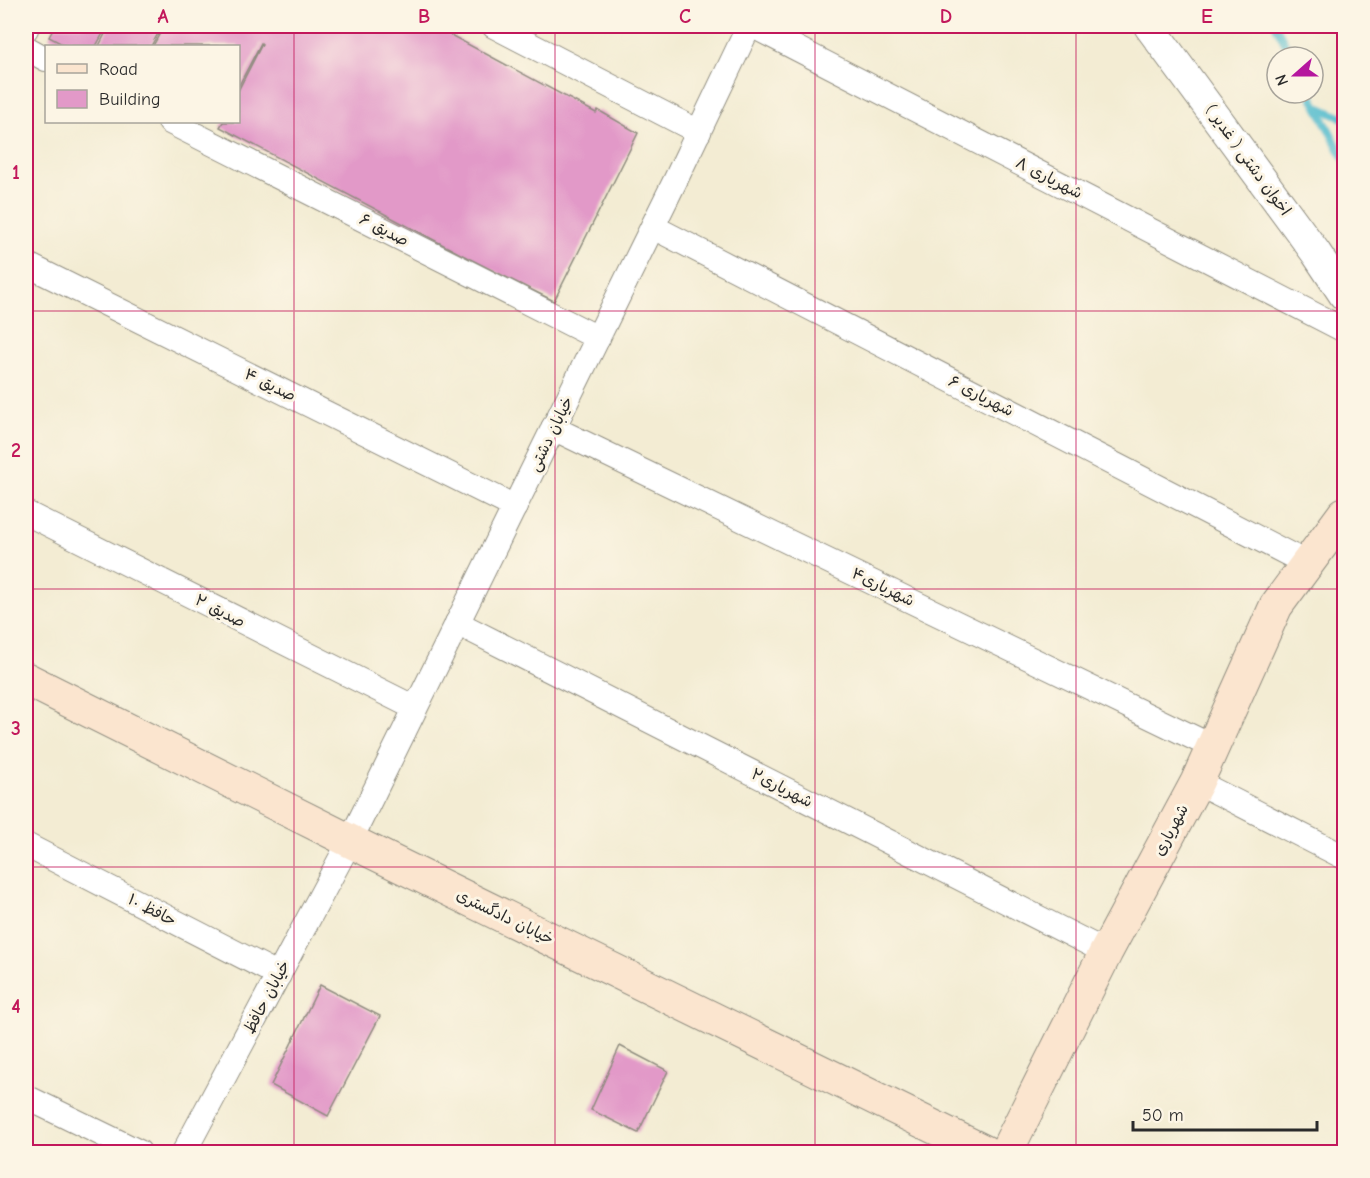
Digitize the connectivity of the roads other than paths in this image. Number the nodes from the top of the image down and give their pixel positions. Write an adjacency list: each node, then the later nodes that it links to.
1 (494, 26): 7 (street)
2 (751, 26): 7 (street, خیابان دشتی); 11 (street, شهریاری ۸)
3 (1149, 26): 10 (street, اخوان دشتی ( غدیر ))
4 (26, 48): 5 (street)
5 (45, 58)
6 (172, 123): 12 (street, صدیق ۶)
7 (699, 132): 8 (street, خیابان دشتی)
8 (653, 226): 12 (street, خیابان دشتی); 17 (street, شهریاری ۶)
9 (26, 264): 14 (street, صدیق ۴)
10 (1344, 295)
11 (1344, 330)
12 (598, 338): 13 (street, خیابان دشتی)
13 (553, 428): 14 (street, خیابان دشتی); 21 (street, شهریاری۴)
14 (515, 507): 18 (street, خیابان دشتی)
15 (26, 513): 20 (street, صدیق ۲)
16 (1344, 514): 17 (main road, شهریاری)
17 (1308, 564): 21 (main road, شهریاری)
18 (457, 623): 20 (street, خیابان دشتی); 26 (street, شهریاری۲)
19 (26, 679): 23 (main road, خیابان دادگستری)
20 (415, 708): 23 (street, خیابان دشتی)
21 (1213, 747): 22 (main road, شهریاری)
22 (1197, 782): 25 (street); 26 (main road, شهریاری)
23 (350, 841): 27 (street, خیابان حافظ); 31 (main road, خیابان دادگستری)
24 (26, 845): 27 (street, حافظ ۱۰)
25 (1344, 857)
26 (1106, 952): 32 (main road, شهریاری)
27 (279, 975): 30 (street, خیابان حافظ)
28 (26, 1097): 29 (street)
29 (140, 1152)
30 (184, 1152)
31 (986, 1152)
32 (1006, 1152)

